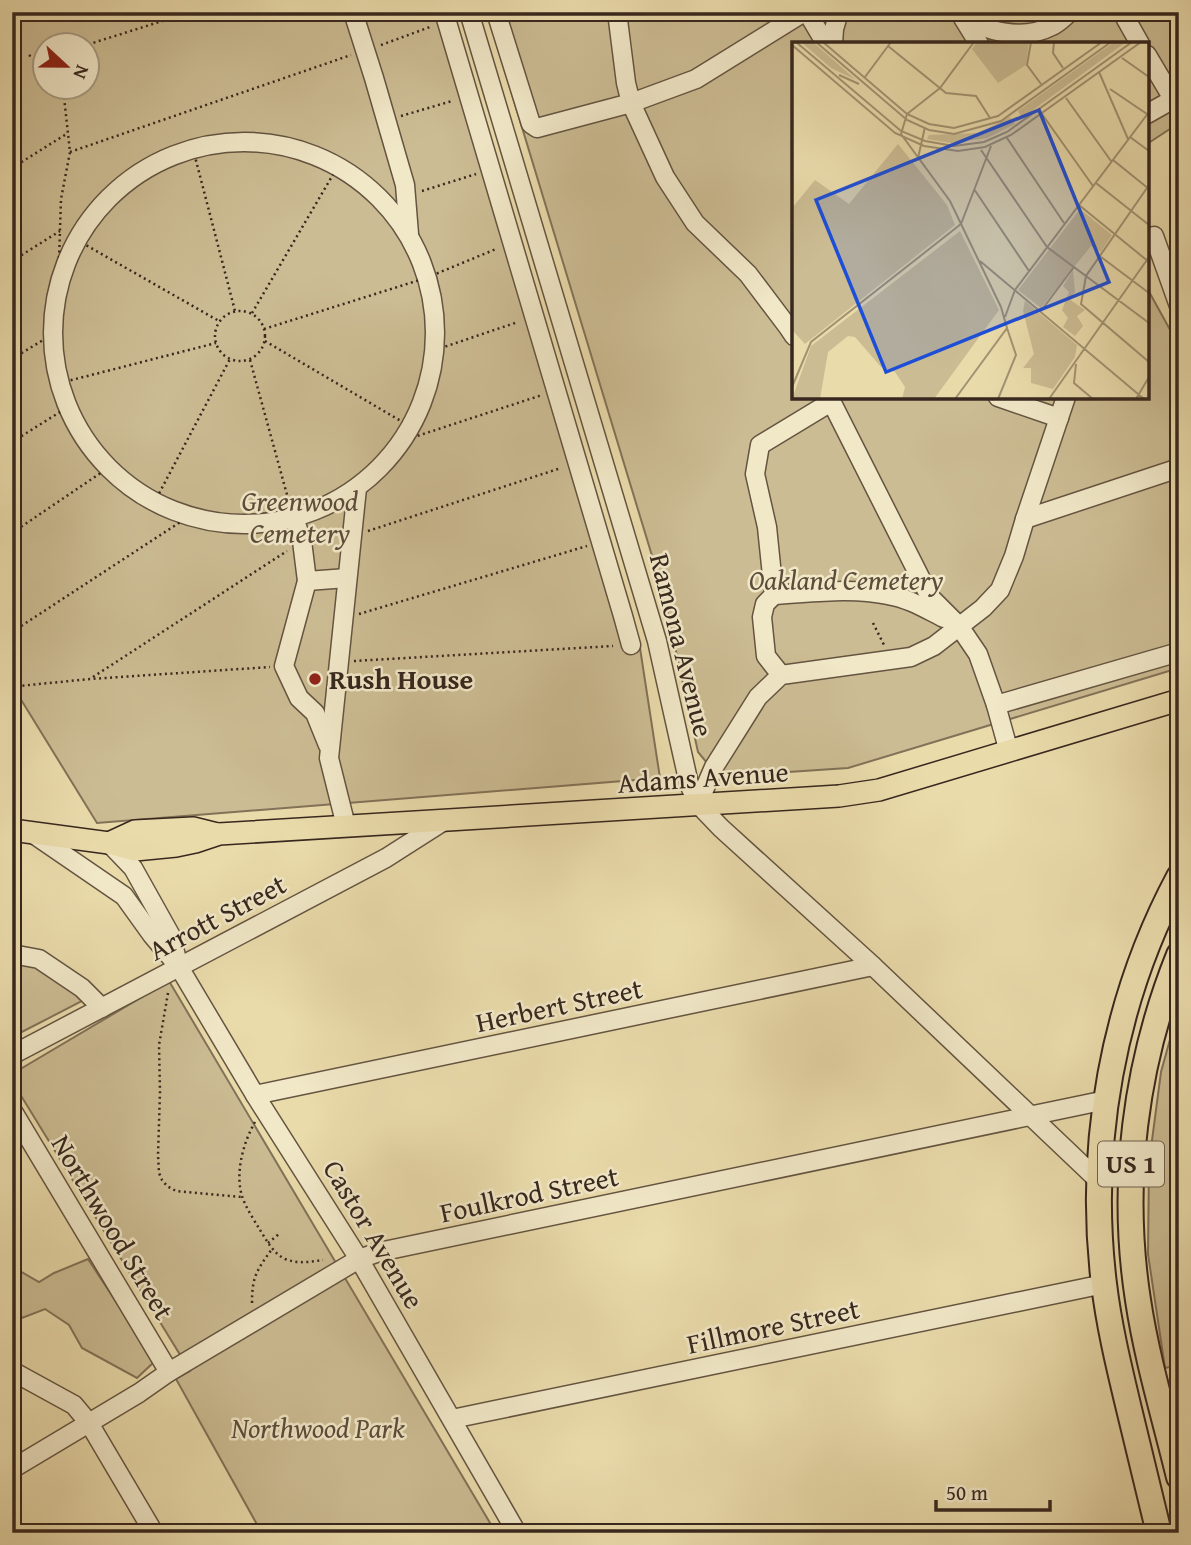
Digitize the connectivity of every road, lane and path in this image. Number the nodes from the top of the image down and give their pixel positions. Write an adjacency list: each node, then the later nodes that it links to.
1 (191, 12): 12 (path)
2 (353, 12): 18 (street)
3 (469, 12): 97 (street, Ramona Avenue)
4 (496, 12): 25 (street)
5 (617, 12): 25 (street)
6 (806, 12): 13 (street); 25 (street)
7 (839, 12): 14 (street)
8 (1070, 12): 10 (street)
9 (1122, 12): 17 (street)
10 (961, 16): 15 (street); 16 (street)
11 (445, 17): 18 (path); 22 (street)
12 (102, 40)
13 (825, 42)
14 (833, 42)
15 (967, 42)
16 (978, 42)
17 (1139, 42)
18 (366, 50): 27 (street); 30 (path)
19 (29, 55): 20 (path)
20 (32, 57)
21 (1149, 58): 23 (street)
22 (469, 96): 27 (path); 33 (street)
23 (1176, 97): 26 (street)
24 (65, 102): 28 (path)
25 (631, 103): 49 (street)
26 (1149, 113)
27 (386, 120): 34 (street)
28 (68, 133): 30 (path); 32 (path)
29 (193, 149): 31 (street); 38 (street); 44 (path)
30 (70, 152): 35 (path)
31 (338, 166): 36 (street); 45 (path)
32 (12, 168)
33 (491, 170): 34 (path); 39 (street)
34 (406, 196): 36 (street)
35 (60, 231): 40 (path); 42 (path)
36 (409, 234): 41 (street)
37 (1154, 236): 43 (street)
38 (77, 240): 42 (street); 47 (path)
39 (512, 243): 41 (path); 46 (street)
40 (12, 261)
41 (426, 278): 48 (path); 53 (street)
42 (58, 291): 50 (street)
43 (1179, 306)
44 (235, 311): 45 (path); 47 (path)
45 (252, 313): 48 (path)
46 (534, 317): 53 (path); 58 (street)
47 (219, 321): 52 (path)
48 (264, 329): 51 (path)
49 (792, 329)
50 (53, 334): 54 (path); 57 (street)
51 (265, 341): 56 (path); 64 (path)
52 (216, 344): 55 (path); 57 (path)
53 (435, 350): 64 (street)
54 (12, 359)
55 (230, 359): 56 (path); 70 (path)
56 (250, 360): 72 (path)
57 (60, 383): 62 (street)
58 (556, 390): 64 (path); 66 (street)
59 (830, 399): 80 (street); 83 (street)
60 (1005, 399): 63 (street)
61 (1065, 399): 63 (street)
62 (68, 407): 65 (path); 67 (street)
63 (1059, 418): 73 (street)
64 (407, 434): 69 (street)
65 (12, 442)
66 (578, 463): 75 (path); 77 (street)
67 (108, 468): 70 (street); 74 (path)
68 (1179, 468): 73 (street)
69 (357, 488): 72 (street); 75 (street)
70 (154, 503): 71 (street)
71 (188, 517): 72 (street); 84 (path)
72 (294, 518): 76 (street)
73 (1025, 519): 83 (street)
74 (12, 533)
75 (352, 537): 78 (street)
76 (302, 541): 79 (street); 92 (path)
77 (601, 542): 81 (path); 85 (street)
78 (347, 578): 79 (street); 81 (street)
79 (307, 581): 89 (street)
80 (774, 595): 83 (street); 90 (street)
81 (342, 619): 88 (street)
82 (873, 623): 87 (path)
83 (959, 626): 87 (street); 94 (street)
84 (12, 632)
85 (631, 645): 88 (path)
86 (1179, 652): 94 (street)
87 (887, 660): 90 (street)
88 (338, 662): 95 (street)
89 (284, 666): 92 (path); 95 (street)
90 (781, 674): 97 (street)
91 (12, 675): 92 (path)
92 (90, 679)
93 (1177, 701): 96 (main road, Adams Avenue)
94 (996, 705): 96 (street)
95 (329, 749): 100 (street)
96 (1009, 752): 97 (main road, Adams Avenue)
97 (698, 804): 99 (main road, Adams Avenue); 106 (street, Ramona Avenue)
98 (12, 818): 101 (main road, Castor Avenue)
99 (444, 821): 100 (main road, Adams Avenue); 107 (street, Arrott Street)
100 (346, 826): 102 (main road, Adams Avenue)
101 (22, 831): 102 (main road, Adams Avenue); 107 (street, Castor Avenue)
102 (109, 843): 107 (street, Castor Avenue)
103 (1179, 877): 110 (highway, US 1)
104 (12, 954): 108 (street)
105 (1179, 955): 128 (highway, US 1)
106 (873, 966): 111 (street, Herbert Street); 113 (street, Ramona Avenue)
107 (179, 967): 108 (street, Arrott Street); 111 (street, Castor Avenue); 115 (path)
108 (102, 1008): 109 (street, Arrott Street)
109 (12, 1055)
110 (1106, 1100): 113 (street, Foulkrod Street); 114 (highway, US 1)
111 (259, 1101): 115 (path); 120 (street, Castor Avenue)
112 (12, 1110): 124 (street, Northwood Street)
113 (1030, 1115): 114 (street, Ramona Avenue); 120 (street, Foulkrod Street)
114 (1098, 1181): 121 (highway, US 1)
115 (242, 1196): 117 (path)
116 (279, 1234): 117 (path)
117 (268, 1243): 118 (path)
118 (272, 1249): 119 (path); 122 (path)
119 (326, 1259)
120 (359, 1259): 122 (street, Foulkrod Street); 125 (street, Castor Avenue)
121 (1104, 1284): 125 (street, Fillmore Street); 131 (highway, US 1)
122 (254, 1322): 124 (street, Foulkrod Street)
123 (12, 1371): 126 (street)
124 (169, 1372): 126 (street, Foulkrod Street)
125 (453, 1419): 130 (street, Castor Avenue)
126 (89, 1423): 127 (street, Foulkrod Street); 129 (street)
127 (12, 1469)
128 (1179, 1477)
129 (154, 1533)
130 (517, 1533)
131 (1159, 1533)

